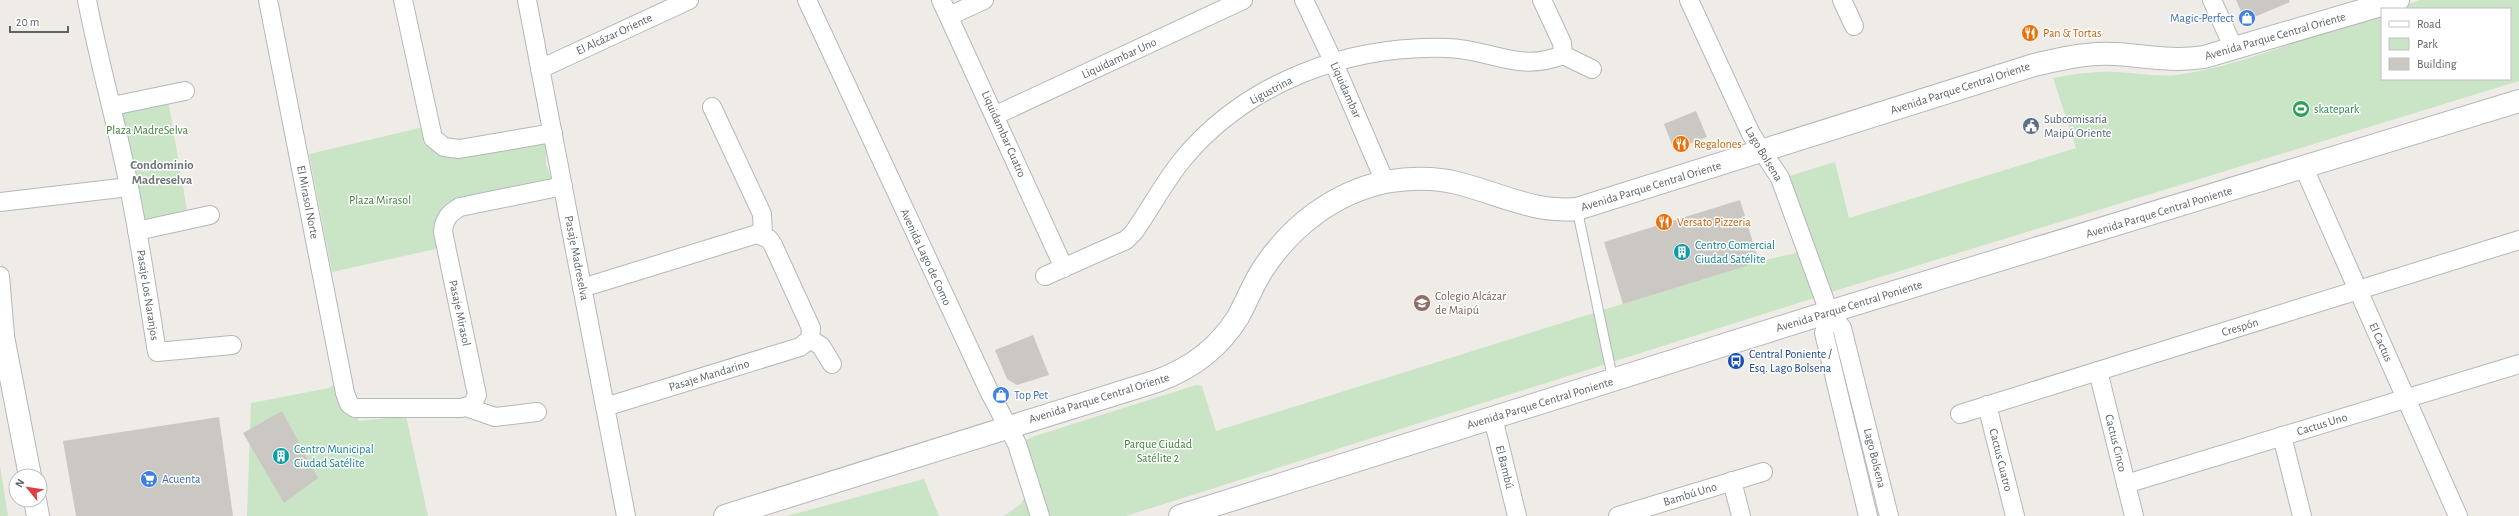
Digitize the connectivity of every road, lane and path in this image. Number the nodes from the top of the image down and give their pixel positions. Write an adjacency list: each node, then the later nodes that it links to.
1 (87, 0): 25 (street, Pasaje Los Naranjos)
2 (268, 0): 57 (street, El Mirasol Norte)
3 (403, 0): 28 (street)
4 (527, 0): 21 (street, Pasaje Madreselva)
5 (688, 0): 21 (street, El Alcázar Oriente)
6 (807, 0): 61 (street, Avenida Lago de Como)
7 (941, 0): 16 (street, Liquidambar Cuatro)
8 (984, 0): 16 (street)
9 (1243, 0): 27 (street, Liquidambar Uno)
10 (1304, 0): 20 (street, Liquidambar)
11 (1542, 0): 19 (street)
12 (1689, 0): 29 (street, Lago Bolsena)
13 (1842, 0): 17 (street)
14 (2212, 0): 18 (street)
15 (2398, 0): 18 (street, Avenida Parque Central Oriente)
16 (949, 16): 27 (street, Liquidambar Cuatro)
17 (1854, 26)
18 (2234, 49): 29 (street, Avenida Parque Central Oriente)
19 (1563, 56): 20 (street, Ligustrina); 22 (street)
20 (1333, 61): 31 (street, Liquidambar); 40 (street, Ligustrina)
21 (540, 68): 28 (street, Pasaje Madreselva)
22 (1592, 69)
23 (185, 91): 25 (street)
24 (2519, 101): 30 (street, Avenida Parque Central Poniente)
25 (112, 106): 33 (street, Pasaje Los Naranjos)
26 (712, 107): 38 (street)
27 (996, 115): 40 (street, Liquidambar Cuatro)
28 (552, 133): 32 (street, Pasaje Madreselva)
29 (1762, 151): 35 (street, Avenida Parque Central Oriente); 45 (street, Lago Bolsena)
30 (2304, 168): 44 (street, El Cactus); 45 (street, Avenida Parque Central Poniente)
31 (1385, 182): 35 (street, Avenida Parque Central Oriente); 61 (street, Avenida Parque Central Oriente)
32 (563, 186): 43 (street, Pasaje Madreselva); 57 (street, Pasaje Mirasol)
33 (129, 187): 34 (street); 37 (street, Pasaje Los Naranjos)
34 (0, 202)
35 (1577, 209): 53 (lane)
36 (210, 215): 37 (street)
37 (137, 231): 48 (street, Pasaje Los Naranjos)
38 (763, 236): 43 (street); 47 (street)
39 (2519, 240): 44 (street, Crespón)
40 (1064, 268): 42 (street, Ligustrina)
41 (0, 276): 49 (street)
42 (1045, 276)
43 (582, 288): 56 (street, Pasaje Madreselva)
44 (2358, 290): 52 (street, Crespón); 54 (street, El Cactus)
45 (1829, 312): 53 (street, Avenida Parque Central Poniente); 74 (street, Lago Bolsena); 75 (street, Lago Bolsena)
46 (0, 321): 49 (street)
47 (810, 339): 50 (street); 56 (street, Pasaje Mandarino)
48 (232, 345)
49 (6, 346): 63 (street)
50 (832, 364)
51 (2519, 364): 54 (street, Cactus Uno)
52 (2098, 371): 55 (street, Crespón); 66 (street, Cactus Cinco)
53 (1613, 380): 60 (street, Avenida Parque Central Poniente)
54 (2406, 399): 62 (street, Cactus Uno); 79 (street, El Cactus)
55 (1987, 405): 59 (street, Crespón); 76 (street, Cactus Cuatro)
56 (605, 407): 67 (street, Pasaje Madreselva)
57 (470, 408): 58 (street)
58 (537, 412)
59 (1960, 414)
60 (1493, 418): 70 (street, Avenida Parque Central Poniente); 71 (street, El Bambú)
61 (1007, 427): 68 (street, Avenida Parque Central Oriente); 69 (street, Avenida Lago de Como)
62 (2282, 436): 66 (street, Cactus Uno); 78 (street)
63 (29, 468)
64 (1763, 472): 65 (street, Bambú Uno)
65 (1732, 481): 72 (street, Bambú Uno); 73 (street)
66 (2126, 484): 77 (street, Cactus Cinco)
67 (626, 516)
68 (725, 516)
69 (1040, 516)
70 (1180, 516)
71 (1517, 516)
72 (1618, 516)
73 (1741, 516)
74 (1868, 516)
75 (1889, 516)
76 (2015, 516)
77 (2134, 516)
78 (2302, 516)
79 (2458, 516)

